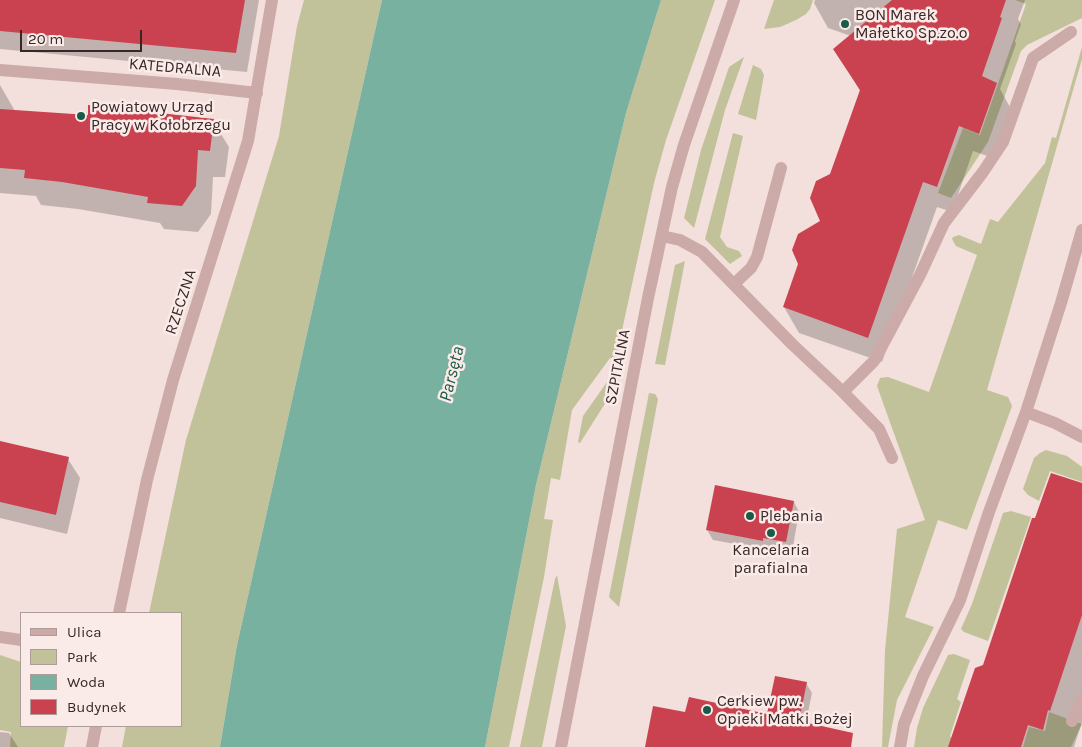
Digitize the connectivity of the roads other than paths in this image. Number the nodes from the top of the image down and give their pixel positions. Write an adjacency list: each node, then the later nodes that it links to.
1 (272, 0): 5 (street, RZECZNA)
2 (734, 0): 8 (street, SZPITALNA)
3 (1071, 32): 10 (street)
4 (0, 70): 5 (street, KATEDRALNA)
5 (257, 93): 14 (street, RZECZNA)
6 (781, 168): 9 (street)
7 (1082, 230): 11 (street)
8 (662, 236): 9 (street); 21 (street, SZPITALNA)
9 (734, 284): 10 (street)
10 (843, 392): 13 (street)
11 (1026, 412): 12 (street); 22 (street)
12 (1082, 437)
13 (892, 458)
14 (119, 612)
15 (0, 638): 16 (street)
16 (20, 640)
17 (1082, 700): 18 (street)
18 (1072, 721)
19 (96, 727): 20 (street)
20 (92, 747)
21 (561, 747)
22 (900, 747)

